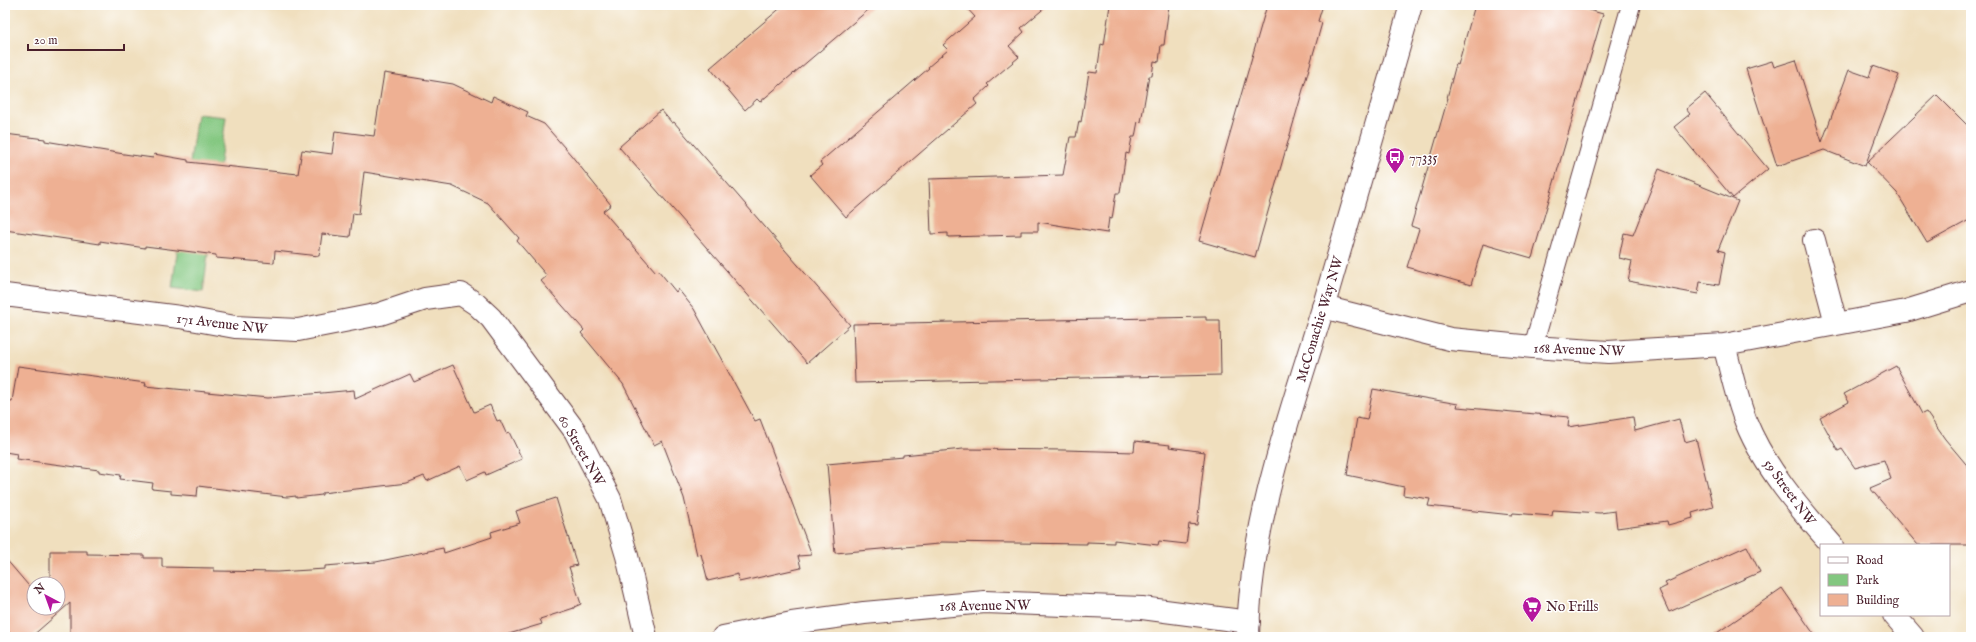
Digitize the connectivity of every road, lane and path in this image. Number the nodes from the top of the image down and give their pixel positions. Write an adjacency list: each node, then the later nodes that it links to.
1 (1411, 5): 7 (street, McConachie Way NW)
2 (1631, 5): 10 (lane)
3 (1814, 240): 8 (street)
4 (1971, 291): 8 (street, 168 Avenue NW)
5 (461, 294): 6 (street, 171 Avenue NW); 14 (street, 60 Street NW)
6 (5, 295)
7 (1323, 307): 10 (street, 168 Avenue NW); 13 (street, McConachie Way NW)
8 (1836, 323): 9 (street, 168 Avenue NW)
9 (1724, 345): 10 (street, 168 Avenue NW); 11 (street, 59 Street NW)
10 (1533, 348)
11 (1831, 544)
12 (1895, 616): 16 (street)
13 (1248, 629): 15 (street, 168 Avenue NW)
14 (646, 637)
15 (723, 637)
16 (1913, 637)

